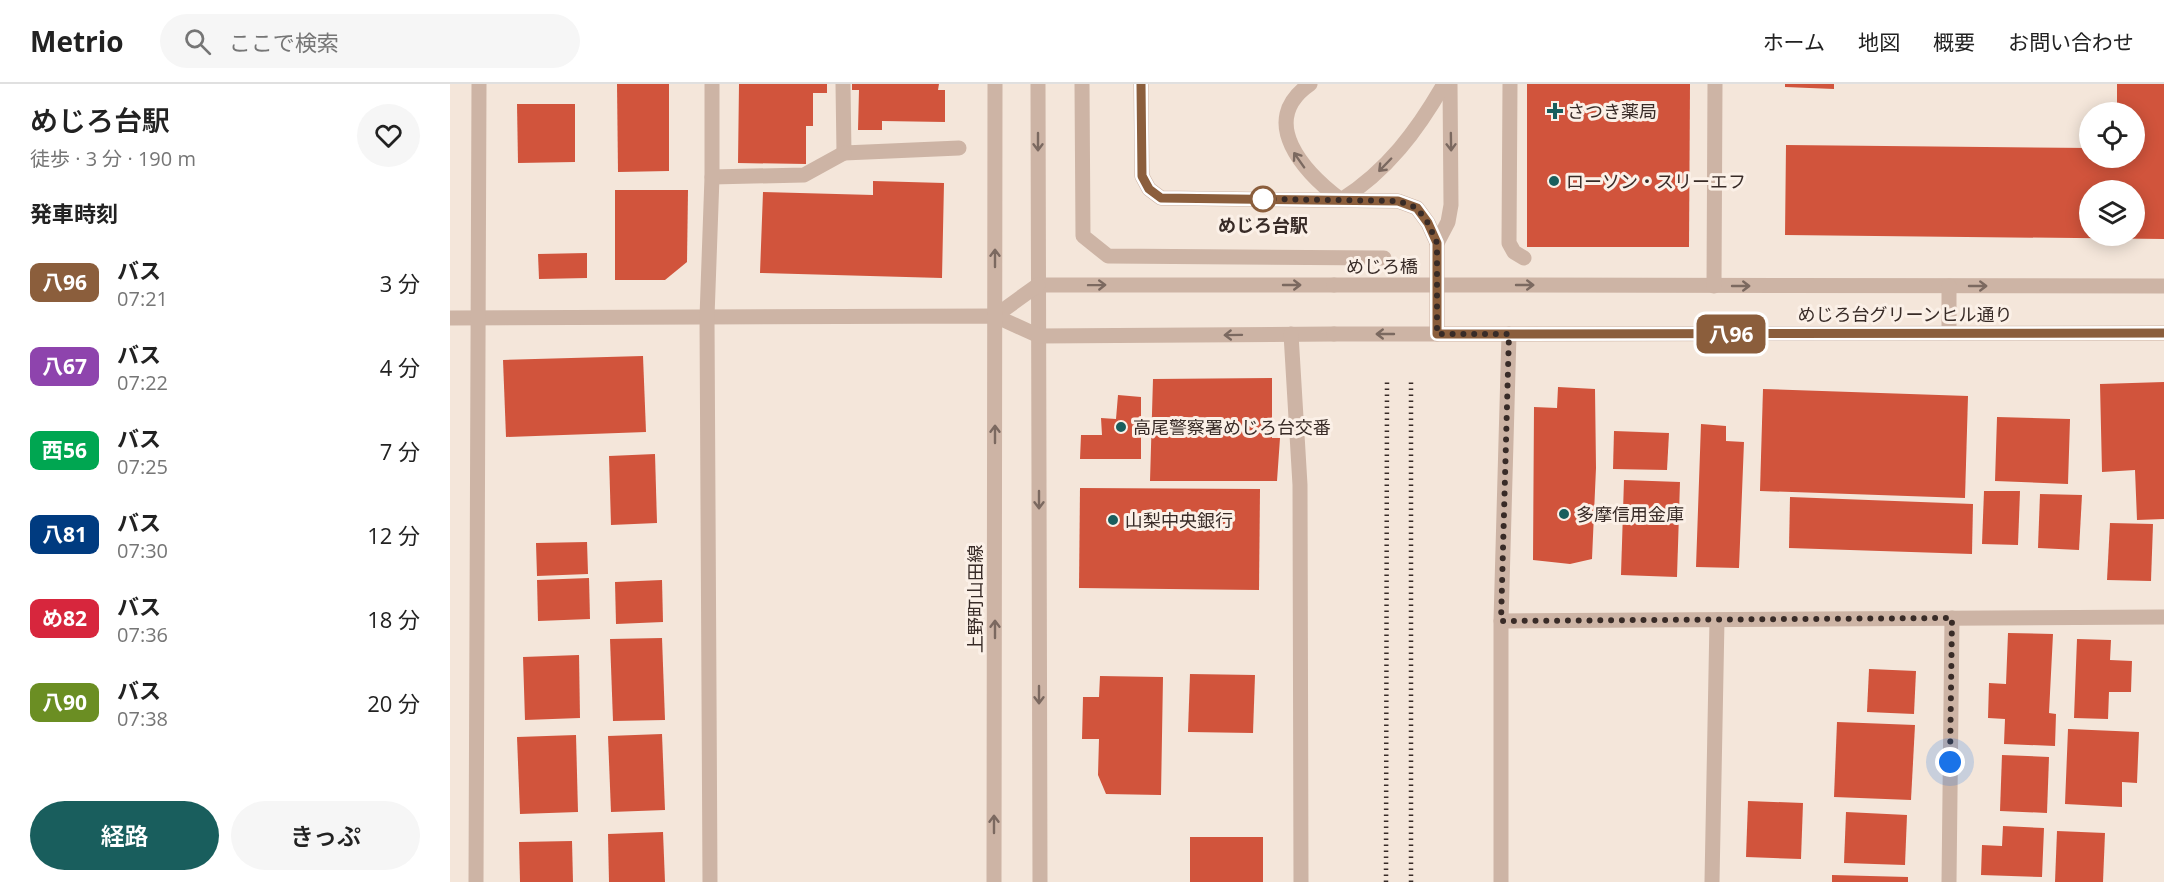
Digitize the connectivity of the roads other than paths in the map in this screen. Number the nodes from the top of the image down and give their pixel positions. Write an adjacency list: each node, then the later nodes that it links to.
1 (479, 84): 29 (street)
2 (712, 84): 15 (street)
3 (843, 84): 14 (street)
4 (995, 84): 26 (street, 上野町山田線, one-way to 4)
5 (1038, 84): 20 (street, one-way to 20)
6 (1082, 84): 18 (street)
7 (1141, 84): 16 (street)
8 (1310, 84): 16 (street, one-way to 8)
9 (1444, 84): 16 (street, one-way to 16)
10 (1450, 84): 17 (street, one-way to 17)
11 (1510, 84): 19 (street)
12 (1714, 84): 23 (street)
13 (959, 148): 14 (street)
14 (844, 153): 15 (street)
15 (712, 177): 27 (street)
16 (1341, 200): 17 (street)
17 (1437, 243): 21 (street)
18 (1384, 258)
19 (1524, 258)
20 (1038, 285): 21 (street, めじろ橋, one-way to 21, bridge); 26 (street); 35 (street)
21 (1437, 285): 22 (street, めじろ橋); 33 (street)
22 (1467, 285): 23 (street, めじろ台グリーンヒル通り, one-way to 23)
23 (1714, 286): 24 (street, めじろ台グリーンヒル通り, one-way to 24)
24 (1949, 286): 25 (street, めじろ台グリーンヒル通り, one-way to 25); 30 (street)
25 (2164, 286)
26 (995, 316): 27 (street); 35 (street); 42 (street, 上野町山田線, one-way to 26)
27 (707, 317): 29 (street); 41 (street)
28 (450, 318): 29 (street)
29 (479, 318): 40 (street)
30 (1949, 333): 31 (street, めじろ台グリーンヒル通り); 34 (street, めじろ台グリーンヒル通り)
31 (2164, 333)
32 (1292, 334): 33 (street, one-way to 32, bridge); 35 (street, one-way to 35); 44 (street)
33 (1437, 334): 34 (street, めじろ台グリーンヒル通り)
34 (1509, 334): 39 (street)
35 (1039, 336): 43 (street, one-way to 43)
36 (2164, 617): 37 (street)
37 (1952, 618): 38 (street); 47 (street)
38 (1717, 620): 39 (street); 46 (street)
39 (1501, 621): 45 (street)
40 (476, 882)
41 (710, 882)
42 (994, 882)
43 (1040, 882)
44 (1301, 882)
45 (1501, 882)
46 (1712, 882)
47 (1949, 882)

